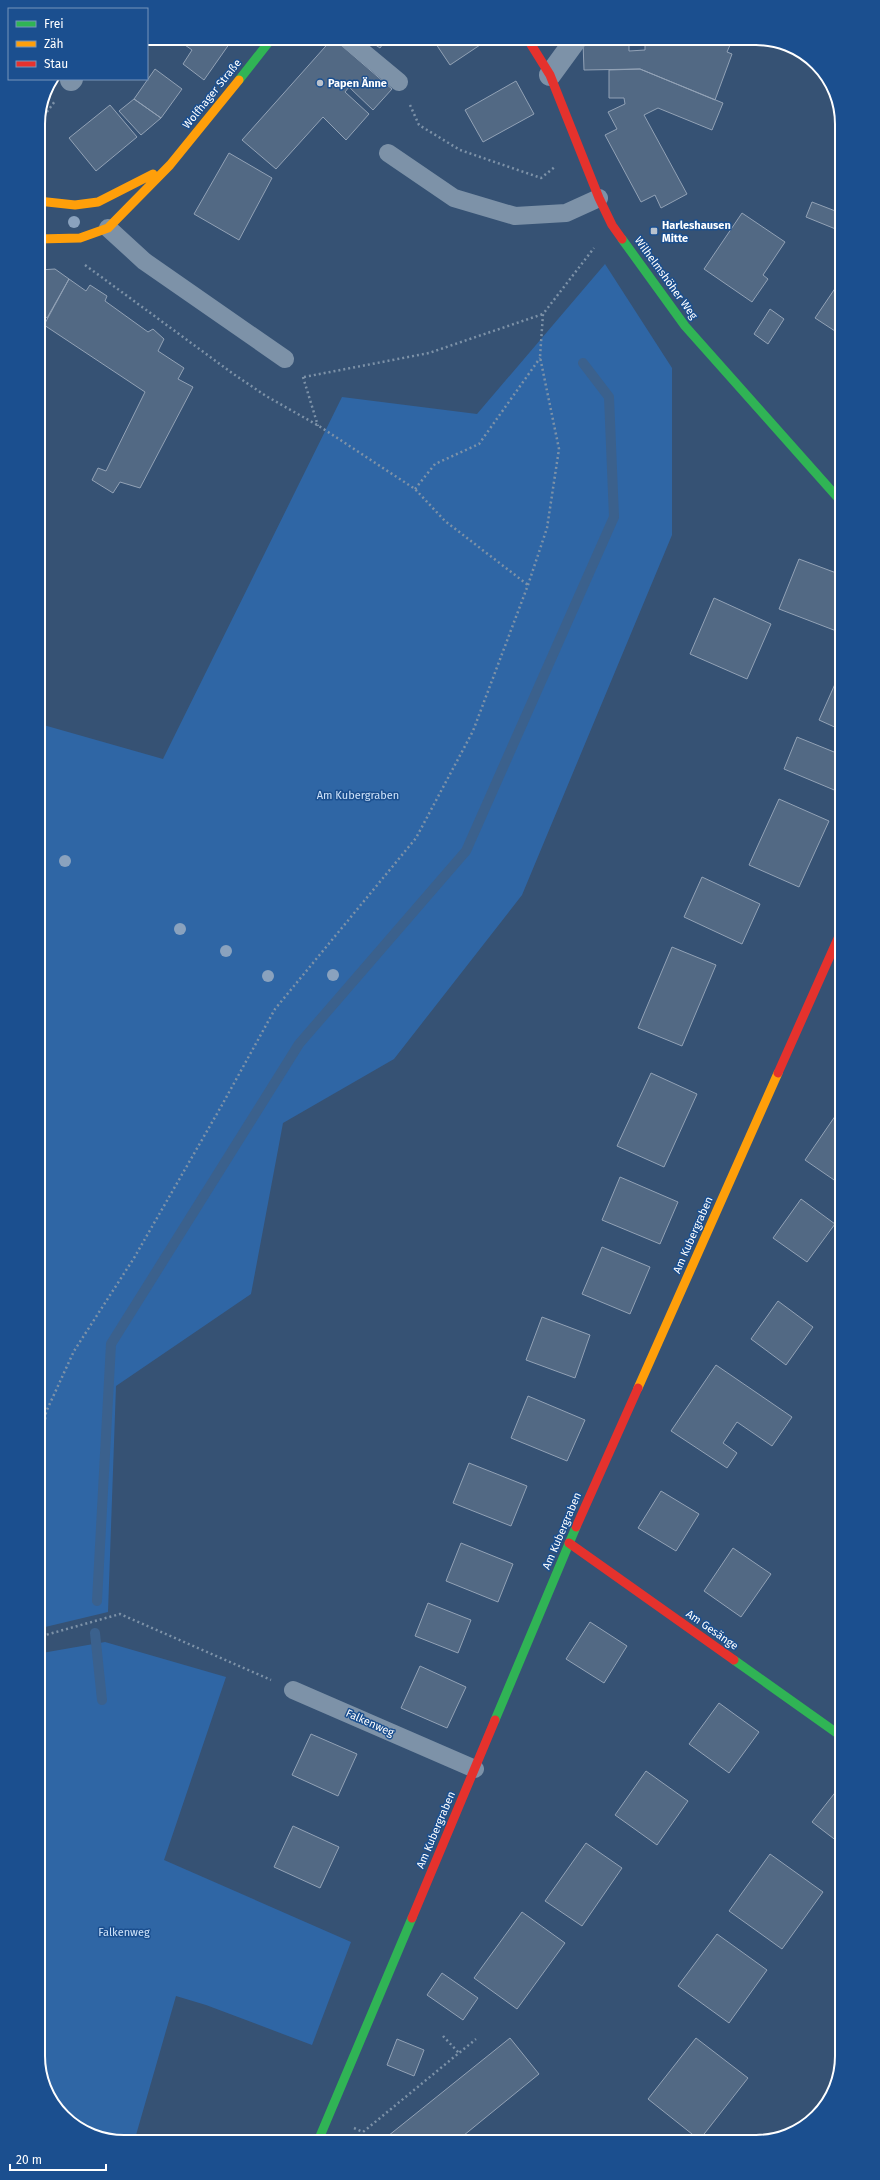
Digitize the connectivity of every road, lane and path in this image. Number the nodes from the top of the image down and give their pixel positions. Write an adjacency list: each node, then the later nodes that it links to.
1 (266, 45): 9 (street, Wolfhager Straße)
2 (354, 45): 6 (lane)
3 (531, 45): 5 (street, Wilhelmshöher Weg)
4 (572, 45): 5 (street)
5 (550, 75): 7 (street, Wilhelmshöher Weg)
6 (399, 82): 7 (path)
7 (579, 148): 10 (street, Wilhelmshöher Weg)
8 (388, 153): 10 (lane)
9 (170, 165): 12 (street, Wolfhager Straße); 12 (street, Wolfhager Straße)
10 (599, 198): 13 (street, Wilhelmshöher Weg)
11 (45, 202): 12 (street, Wolfhager Straße)
12 (103, 214): 15 (street, Wolfhager Straße); 18 (lane)
13 (612, 225): 16 (path); 22 (street, Wilhelmshöher Weg)
14 (45, 240): 15 (street, Wolfhager Straße)
15 (52, 240): 20 (path)
16 (543, 314): 17 (path); 19 (path)
17 (540, 357): 21 (path); 23 (path)
18 (284, 359): 19 (path)
19 (303, 377): 20 (path)
20 (319, 426): 21 (path)
21 (415, 489): 23 (path)
22 (835, 495)
23 (528, 585): 25 (path)
24 (835, 945): 26 (street, Am Kubergraben)
25 (45, 1420)
26 (569, 1543): 29 (street, Am Gesänge); 30 (street, Am Kubergraben)
27 (45, 1635): 28 (path)
28 (293, 1690): 30 (lane, Falkenweg)
29 (835, 1732)
30 (475, 1769): 34 (street, Am Kubergraben)
31 (443, 2036): 33 (path)
32 (476, 2039): 33 (path)
33 (459, 2053): 34 (path)
34 (328, 2116): 35 (street, Am Kubergraben)
35 (320, 2135)

